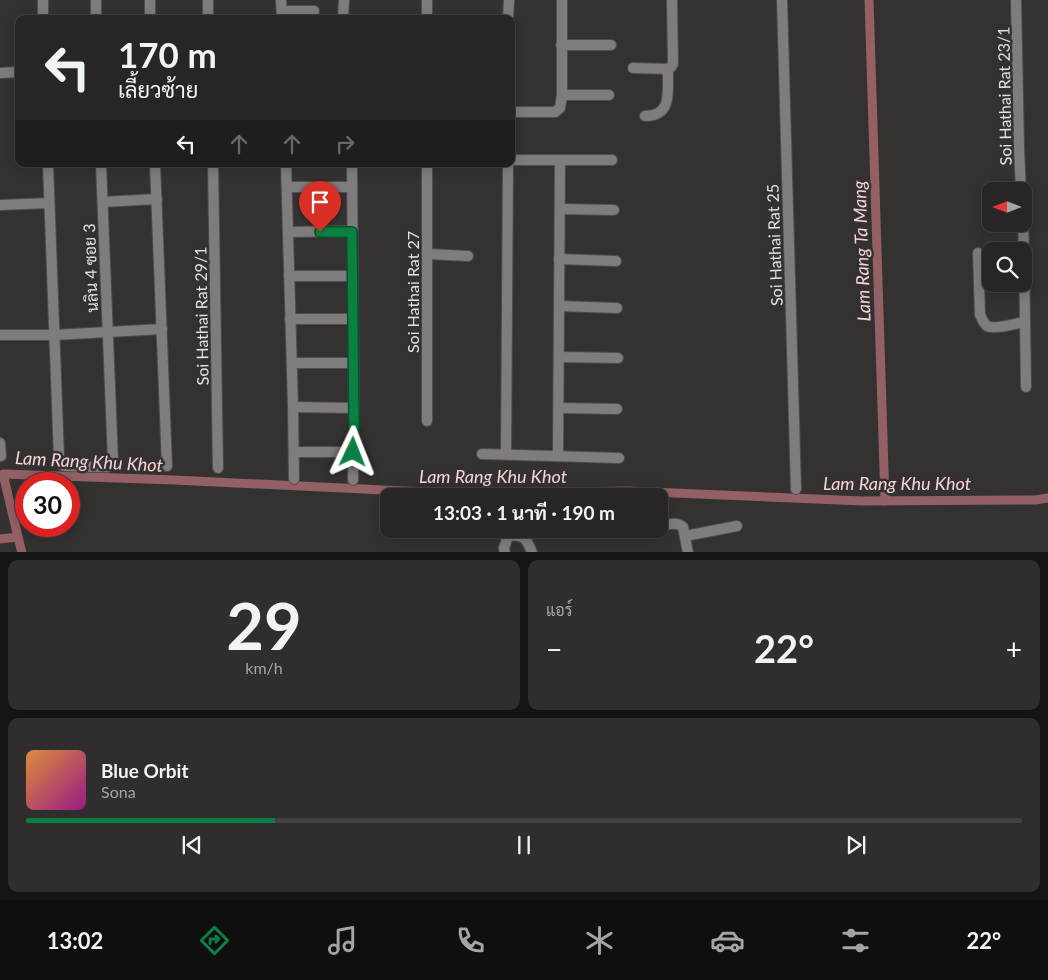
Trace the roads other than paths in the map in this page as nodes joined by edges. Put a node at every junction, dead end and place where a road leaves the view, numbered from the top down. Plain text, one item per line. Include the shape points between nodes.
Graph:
1 (43, 0) edge
2 (96, 0) edge
3 (150, 0) edge
4 (208, 0) edge
5 (281, 0) edge
6 (344, 0) edge
7 (427, 0) edge
8 (508, 0) edge
9 (562, 0) edge
10 (672, 0) edge
11 (782, 0) edge
12 (1016, 0) edge
13 (314, 11) dead end
14 (43, 15) edge
15 (96, 15) edge
16 (150, 15) edge
17 (208, 15) edge
18 (282, 15) edge
19 (343, 15) edge
20 (427, 15) edge
21 (508, 15) edge
22 (561, 45) junction
23 (611, 45) dead end
24 (633, 68) dead end
25 (668, 69) junction
26 (15, 72) edge
27 (0, 73) edge
28 (562, 95) junction
29 (609, 96) dead end
30 (515, 112) edge
31 (645, 116) dead end
32 (515, 160) edge
33 (560, 160) junction
34 (612, 160) dead end
35 (48, 167) edge
36 (101, 167) edge
37 (155, 167) edge
38 (213, 167) edge
39 (286, 167) edge
40 (352, 167) edge
41 (427, 167) edge
42 (508, 167) edge
43 (1021, 182) edge
44 (352, 187) junction
45 (287, 188) junction
46 (157, 199) junction
47 (102, 202) junction
48 (49, 203) junction
49 (0, 205) edge
50 (560, 209) junction
51 (614, 210) dead end
52 (288, 232) junction
53 (352, 232) junction
54 (978, 253) dead end
55 (428, 254) junction
56 (468, 256) dead end
57 (560, 259) junction
58 (616, 261) dead end
59 (289, 276) junction
60 (352, 276) junction
61 (1025, 292) edge
62 (559, 306) junction
63 (617, 308) dead end
64 (290, 318) junction
65 (353, 319) junction
66 (1025, 322) junction
67 (162, 329) junction
68 (108, 332) junction
69 (0, 335) edge
70 (54, 335) junction
71 (559, 357) junction
72 (618, 358) dead end
73 (292, 363) junction
74 (353, 363) junction
75 (1026, 387) dead end
76 (294, 408) junction
77 (354, 408) junction
78 (559, 408) junction
79 (617, 409) dead end
80 (427, 421) dead end
81 (0, 443) edge
82 (294, 452) junction
83 (353, 452) junction
84 (482, 454) dead end
85 (506, 454) junction
86 (1, 456) edge
87 (558, 456) junction
88 (619, 458) dead end
89 (167, 466) dead end
90 (218, 468) dead end
91 (294, 478) dead end
92 (353, 480) dead end
93 (796, 489) dead end
94 (668, 524) edge
95 (737, 526) dead end
96 (685, 536) junction
97 (505, 552) edge
98 (532, 552) edge
99 (688, 552) edge

1 - 14 street
2 - 15 street
3 - 16 street
4 - 17 street
5 - 18 street
6 - 19 street
7 - 20 street
8 - 21 street
9 - 22 street
10 - 25 street via 673,64
11 - 93 street, Soi Hathai Rat 25
12 - 43 street, Soi Hathai Rat 23/1
13 - 18 street
22 - 23 street
22 - 28 street
24 - 25 street
25 - 31 street via 667,103 663,111
26 - 27 street
28 - 29 street
28 - 30 street via 560,108 555,112
32 - 33 street
33 - 34 street
33 - 50 street
35 - 48 street
36 - 47 street, นลิน 4 ซอย 3
37 - 46 street
38 - 90 street, Soi Hathai Rat 29/1
39 - 45 street
40 - 44 street
41 - 55 street, Soi Hathai Rat 27
42 - 85 street
44 - 45 street
44 - 53 street
45 - 52 street
46 - 47 street
46 - 67 street
47 - 68 street, นลิน 4 ซอย 3
48 - 49 street
48 - 70 street
50 - 51 street
50 - 57 street
52 - 53 street
52 - 59 street
53 - 60 street
54 - 66 street via 983,322 993,327
55 - 56 street
55 - 80 street, Soi Hathai Rat 27
57 - 58 street
57 - 62 street
59 - 60 street
59 - 64 street
60 - 65 street
61 - 66 street
62 - 63 street
62 - 71 street
64 - 65 street
64 - 73 street
65 - 74 street
66 - 75 street
67 - 68 street
67 - 89 street
68 - 70 street
68 - 70 street, นลิน 4 ซอย 3 via 113,461 108,467 60,464
69 - 70 street
71 - 72 street
71 - 78 street
73 - 74 street
73 - 76 street
74 - 77 street
76 - 77 street
76 - 82 street
77 - 83 street
78 - 79 street
78 - 87 street
81 - 86 street
82 - 83 street
82 - 91 street
83 - 92 street
84 - 85 street
85 - 87 street
87 - 88 street
94 - 96 street via 680,524
95 - 96 street
96 - 99 street
97 - 98 street via 508,536 518,535 526,540

